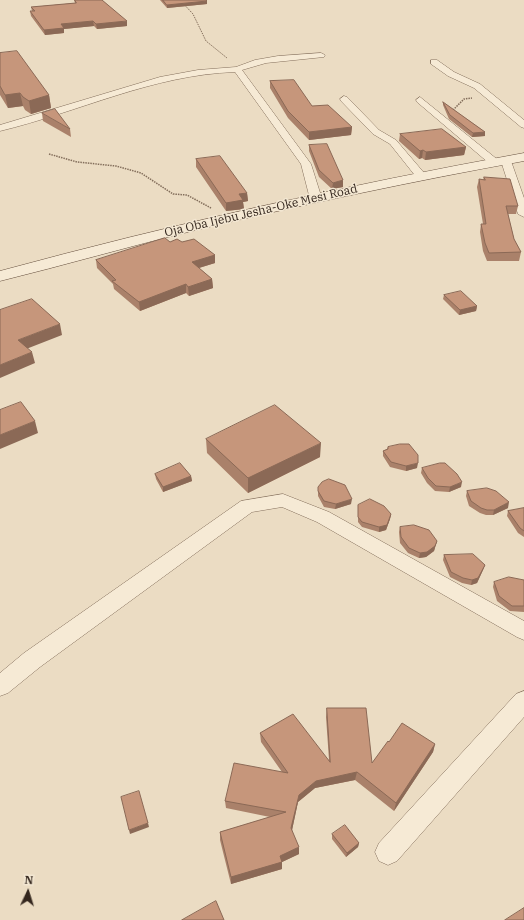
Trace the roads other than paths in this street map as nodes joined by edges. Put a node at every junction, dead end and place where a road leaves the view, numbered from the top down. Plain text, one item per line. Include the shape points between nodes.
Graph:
1 (321, 55) dead end
2 (434, 62) dead end
3 (237, 68) junction
4 (344, 98) dead end
5 (420, 100) dead end
6 (524, 125) edge
7 (0, 128) edge
8 (524, 157) edge
9 (500, 161) junction
10 (421, 176) junction
11 (316, 199) junction
12 (524, 214) edge
13 (0, 276) edge
14 (524, 631) edge
15 (0, 686) edge
16 (524, 701) edge
17 (388, 852) dead end

1 - 3 street via 278,59
2 - 6 street via 451,74 477,86
3 - 7 street via 197,72 144,83 79,106
3 - 11 street via 306,164
4 - 10 street via 376,132 392,142
5 - 9 street
8 - 9 main road, Oja Oba Ijebu Jesha-Oke Mesi Road
9 - 10 main road, Oja Oba Ijebu Jesha-Oke Mesi Road
9 - 12 street
10 - 11 main road, Oja Oba Ijebu Jesha-Oke Mesi Road
11 - 13 main road, Oja Oba Ijebu Jesha-Oke Mesi Road via 222,218
14 - 15 street via 322,517 284,500 247,506
16 - 17 street

